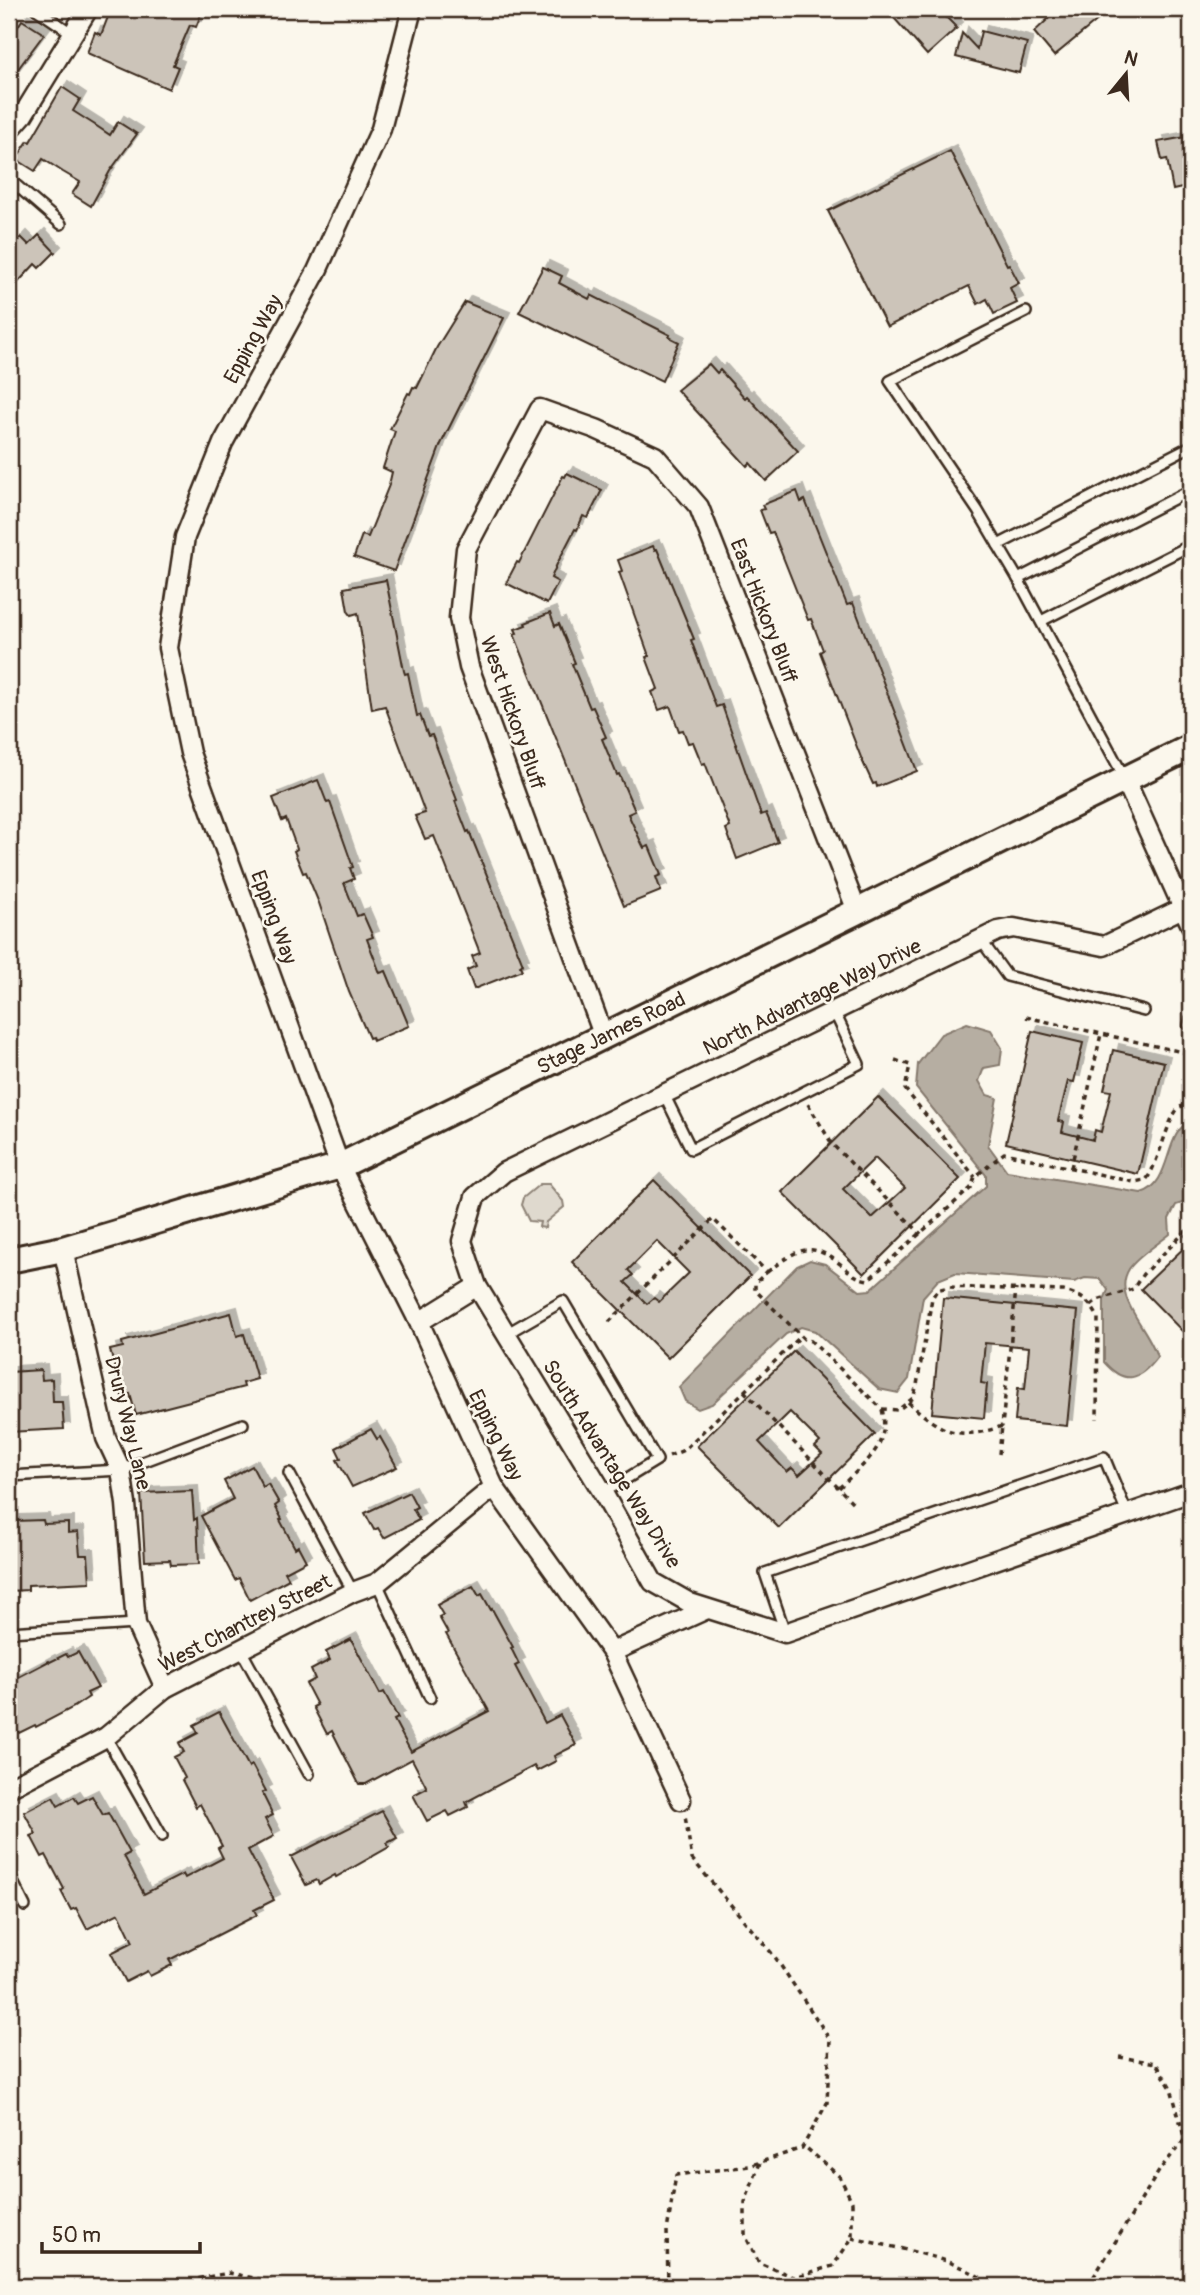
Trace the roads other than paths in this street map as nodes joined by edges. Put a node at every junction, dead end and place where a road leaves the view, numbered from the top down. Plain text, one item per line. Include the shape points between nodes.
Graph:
1 (36, 9) edge
2 (88, 9) edge
3 (412, 9) edge
4 (73, 34) junction
5 (9, 131) edge
6 (9, 179) edge
7 (61, 224) dead end
8 (1026, 312) dead end
9 (540, 408) joint
10 (1191, 446) edge
11 (1191, 490) edge
12 (998, 545) junction
13 (1191, 545) edge
14 (1018, 579) junction
15 (1041, 621) junction
16 (1191, 747) edge
17 (1125, 779) junction
18 (1183, 908) junction
19 (857, 911) junction
20 (1191, 925) edge
21 (981, 940) junction
22 (834, 1011) junction
23 (1144, 1011) dead end
24 (604, 1037) junction
25 (664, 1094) junction
26 (340, 1166) junction
27 (475, 1197) joint
28 (63, 1249) junction
29 (9, 1260) edge
30 (477, 1286) junction
31 (419, 1322) junction
32 (506, 1334) junction
33 (243, 1424) dead end
34 (121, 1470) junction
35 (289, 1473) dead end
36 (9, 1476) edge
37 (494, 1487) junction
38 (1191, 1492) edge
39 (603, 1493) junction
40 (1127, 1513) junction
41 (377, 1583) junction
42 (352, 1592) junction
43 (707, 1609) junction
44 (136, 1624) junction
45 (9, 1632) edge
46 (785, 1633) junction
47 (241, 1650) junction
48 (612, 1652) junction
49 (165, 1688) junction
50 (430, 1698) dead end
51 (106, 1737) junction
52 (309, 1774) dead end
53 (9, 1788) edge
54 (681, 1800) road end
55 (162, 1836) dead end
56 (9, 1874) edge
57 (25, 1906) dead end

1 - 4 lane
2 - 4 street
3 - 26 street, Epping Way via 381,129 317,271 223,443 185,537 167,648 190,753
4 - 5 street
6 - 7 lane
8 - 12 lane via 890,381
9 - 19 street, East Hickory Bluff via 656,456 699,507
9 - 24 street, West Hickory Bluff via 466,549 459,618 470,667
10 - 12 lane
11 - 14 lane
12 - 14 lane
13 - 15 lane
14 - 15 lane
15 - 17 lane
16 - 17 main road, Stage James Road
17 - 18 street
17 - 19 main road, Stage James Road
18 - 20 street
18 - 21 street, North Advantage Way Drive via 1104,946 1014,928
19 - 24 main road, Stage James Road
21 - 22 street, North Advantage Way Drive
21 - 23 lane via 1007,976
22 - 25 street, North Advantage Way Drive
22 - 25 lane via 859,1063 691,1149
24 - 26 main road, Stage James Road
25 - 27 street, North Advantage Way Drive via 504,1172
26 - 28 main road, Stage James Road
26 - 31 street, Epping Way
27 - 30 street, South Advantage Way Drive via 463,1241
28 - 29 main road, Stage James Road
28 - 34 street, Drury Way Lane via 106,1438
30 - 31 street
30 - 32 street, South Advantage Way Drive
31 - 37 street, Epping Way
32 - 39 street, South Advantage Way Drive
32 - 39 lane via 563,1301 657,1460
33 - 34 lane
34 - 36 lane
34 - 44 street, Drury Way Lane
35 - 42 lane
37 - 41 street, West Chantrey Street
37 - 48 street, Epping Way
38 - 40 street
39 - 43 street, South Advantage Way Drive via 653,1582
40 - 46 street
40 - 46 lane via 1104,1457 765,1573
41 - 42 street, West Chantrey Street
41 - 50 lane
42 - 47 street, West Chantrey Street
43 - 46 street, South Advantage Way Drive
43 - 48 street
44 - 45 lane
44 - 49 street, Drury Way Lane
47 - 49 street, West Chantrey Street
47 - 52 lane
48 - 54 street, Epping Way
49 - 51 street, West Chantrey Street
51 - 53 street, West Chantrey Street
51 - 55 lane
56 - 57 lane

